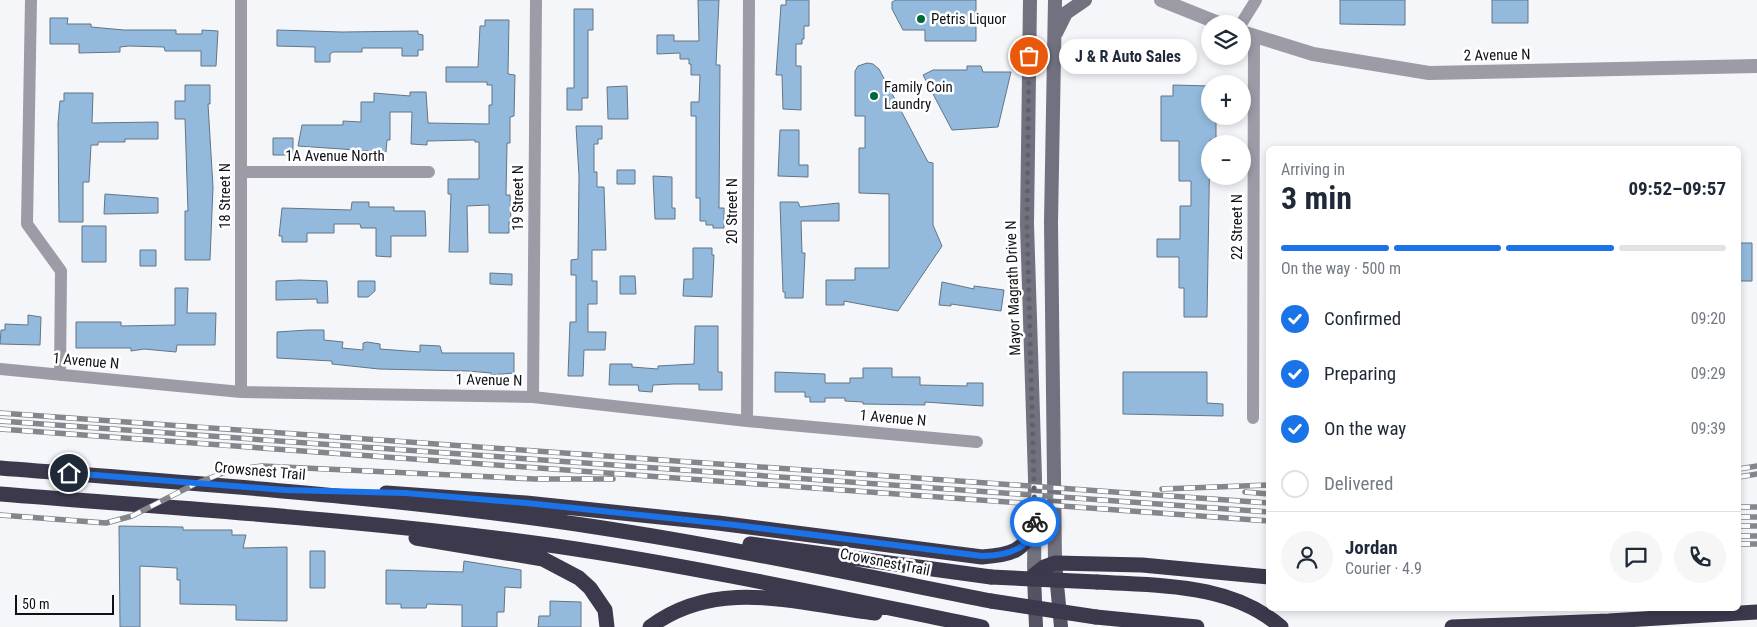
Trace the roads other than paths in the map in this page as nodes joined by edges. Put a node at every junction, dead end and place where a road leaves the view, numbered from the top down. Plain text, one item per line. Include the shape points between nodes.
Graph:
1 (31, 0) edge
2 (241, 0) edge
3 (536, 0) edge
4 (749, 0) edge
5 (1030, 0) edge
6 (1055, 0) edge
7 (1085, 0) edge
8 (1161, 0) edge
9 (1256, 0) edge
10 (1247, 15) edge
11 (1201, 16) edge
12 (1251, 36) edge
13 (1053, 44) junction
14 (1248, 65) edge
15 (1757, 66) edge
16 (241, 172) junction
17 (429, 172) dead end
18 (0, 369) edge
19 (60, 375) junction
20 (241, 392) junction
21 (533, 397) junction
22 (1253, 418) dead end
23 (747, 421) junction
24 (976, 442) dead end
25 (0, 468) edge
26 (285, 490) junction
27 (0, 494) edge
28 (279, 514) junction
29 (1035, 524) junction
30 (597, 527) junction
31 (1055, 563) junction
32 (1034, 575) junction
33 (1266, 577) edge
34 (1741, 603) edge
35 (1757, 603) edge
36 (1757, 612) edge
37 (977, 626) edge
38 (607, 627) edge
39 (650, 627) edge
40 (1036, 627) edge
41 (1061, 627) edge
42 (1197, 627) edge
43 (1281, 627) edge
44 (1452, 627) edge

1 - 19 street via 27,224 61,271
2 - 16 street, 18 Street N
3 - 21 street, 19 Street N
4 - 23 street, 20 Street N
5 - 29 main road, Mayor Magrath Drive N via 1027,224
6 - 13 main road
7 - 13 main road via 1066,13
8 - 11 street
9 - 10 street
12 - 15 street, 2 Avenue N via 1313,54 1429,72
13 - 31 main road
14 - 22 street, 22 Street N
16 - 17 street, 1A Avenue North
16 - 20 street, 18 Street N
18 - 19 street, 1 Avenue N
19 - 20 street, 1 Avenue N
20 - 21 street, 1 Avenue N
21 - 23 street, 1 Avenue N
23 - 24 street, 1 Avenue N
25 - 26 highway, Crowsnest Trail
26 - 29 highway via 405,493 526,503 982,556 1004,555 1019,548 1027,541
26 - 30 highway, Crowsnest Trail
27 - 28 highway
28 - 37 highway via 555,546 646,560
28 - 38 highway via 543,559 579,578 590,588 605,610
29 - 32 main road, Mayor Magrath Drive N
30 - 42 highway, Crowsnest Trail, bridge via 991,601 1096,617
30 - 43 highway, bridge via 740,542 991,577 1169,586 1224,595 1250,605
31 - 32 highway
31 - 33 highway via 1159,566
31 - 41 main road
32 - 40 main road
34 - 35 highway
36 - 44 highway
37 - 39 highway via 761,597 737,597 687,605

